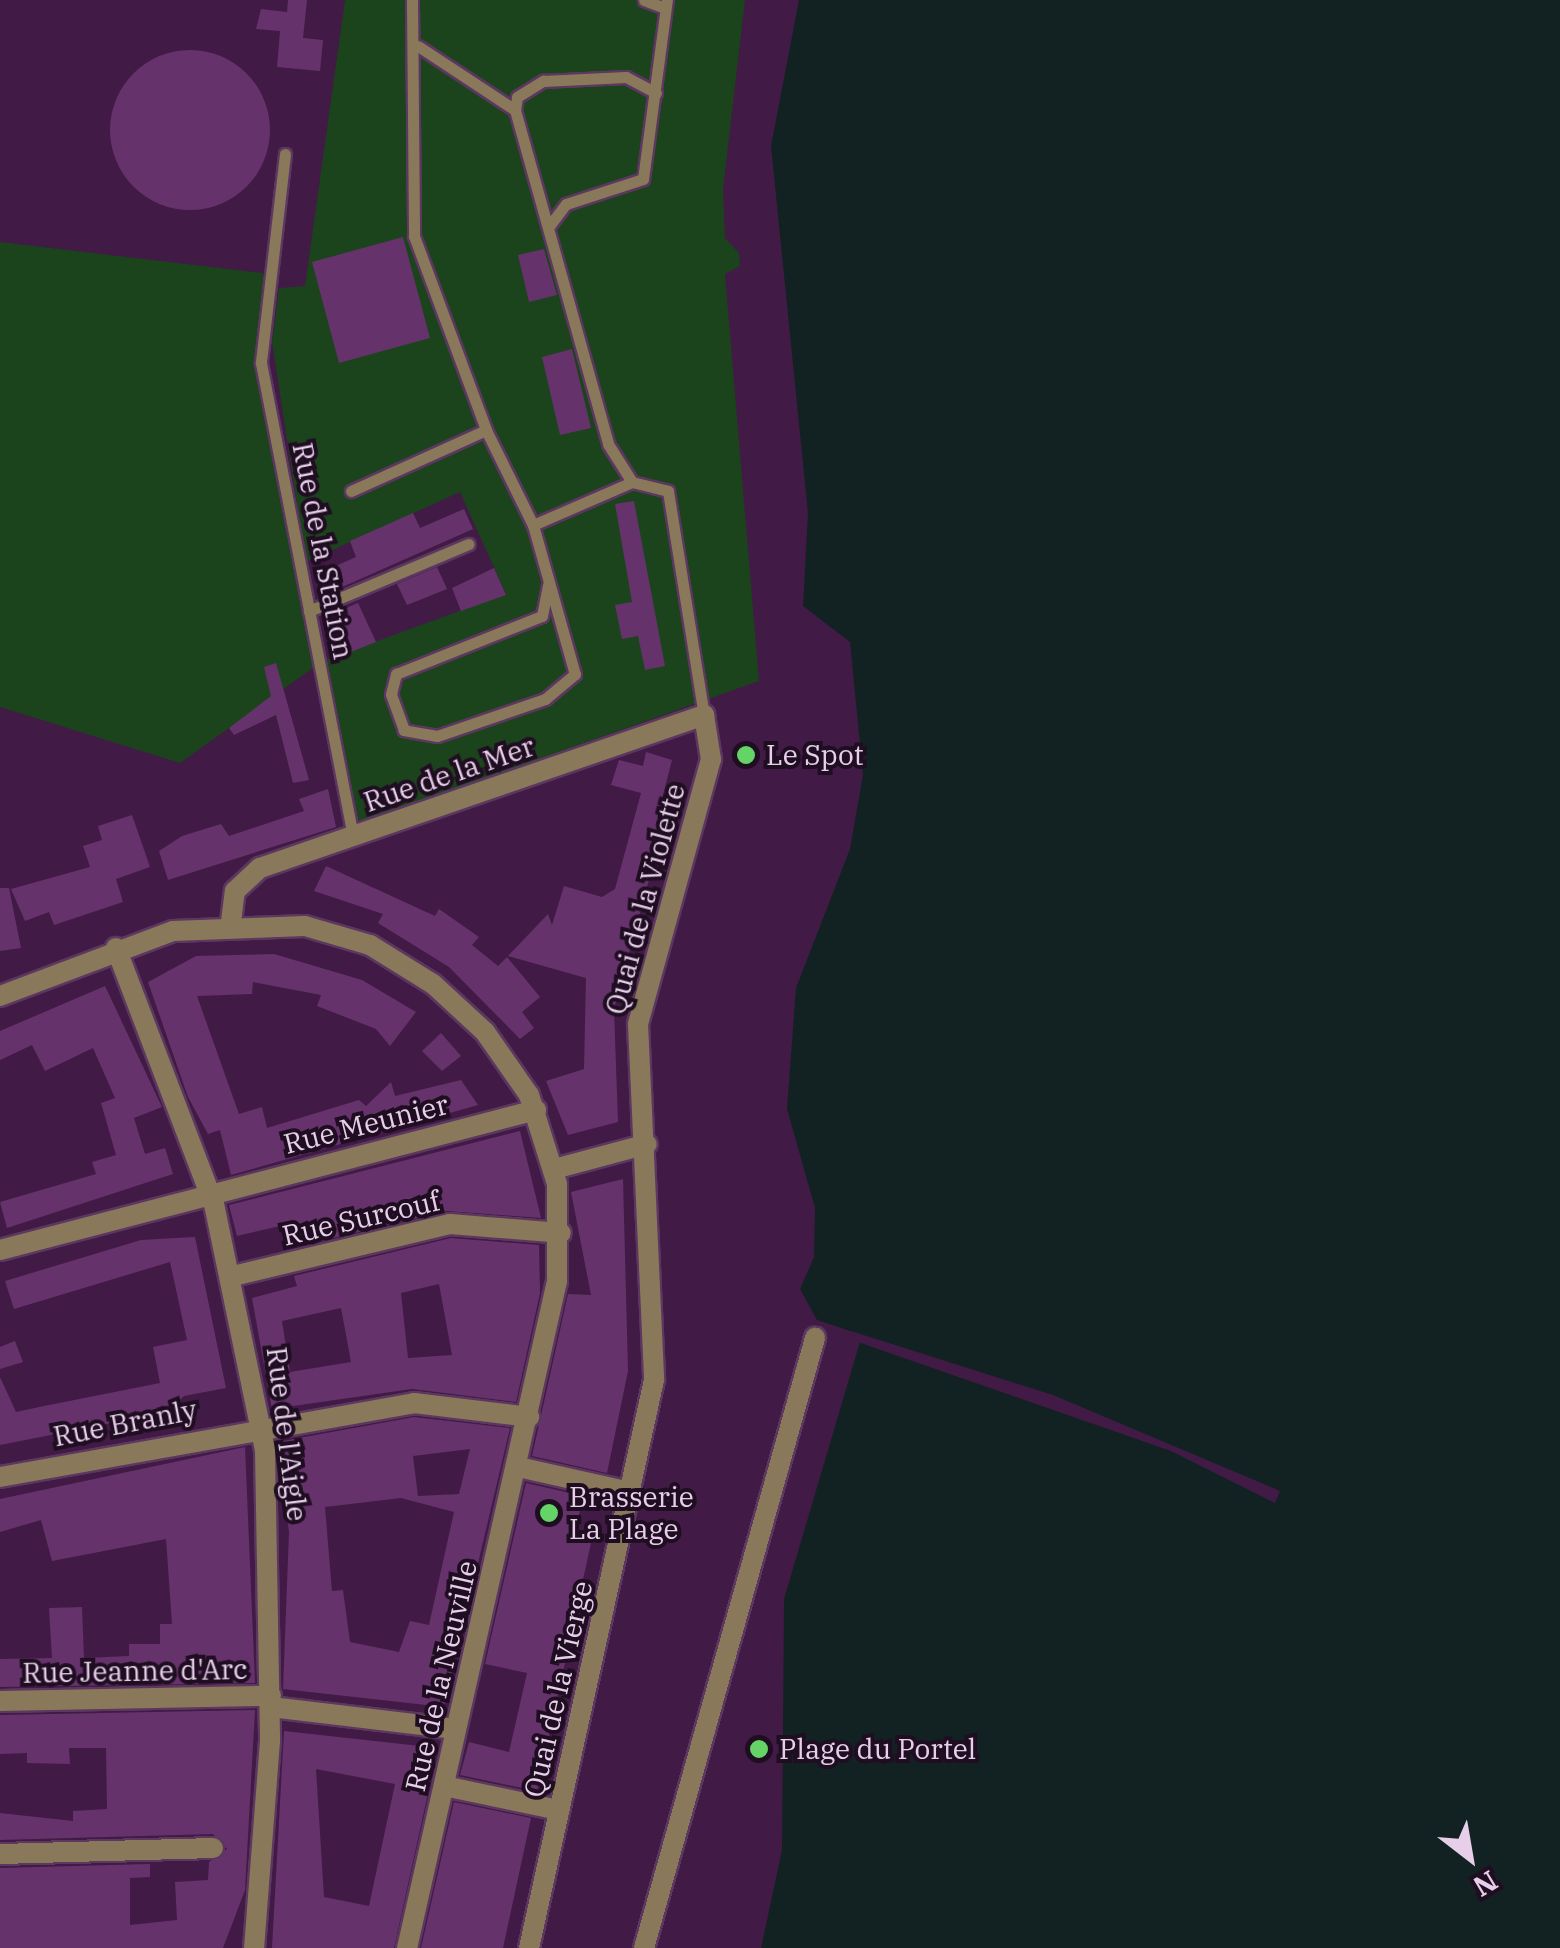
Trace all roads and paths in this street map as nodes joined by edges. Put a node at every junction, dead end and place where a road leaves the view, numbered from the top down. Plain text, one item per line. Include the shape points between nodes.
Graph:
1 (412, 0) edge
2 (428, 0) edge
3 (644, 0) edge
4 (666, 4) edge
5 (412, 16) junction
6 (418, 46) junction
7 (656, 93) junction
8 (515, 110) junction
9 (286, 154) dead end
10 (540, 190) junction
11 (566, 204) junction
12 (550, 225) junction
13 (486, 430) junction
14 (632, 482) junction
15 (351, 492) dead end
16 (532, 524) junction
17 (468, 544) dead end
18 (548, 585) junction
19 (309, 611) junction
20 (707, 723) junction
21 (353, 836) junction
22 (232, 922) junction
23 (116, 948) junction
24 (0, 996) edge
25 (536, 1110) junction
26 (647, 1144) junction
27 (554, 1170) junction
28 (210, 1191) junction
29 (561, 1233) junction
30 (0, 1250) edge
31 (233, 1276) junction
32 (815, 1338) dead end
33 (529, 1417) junction
34 (261, 1427) junction
35 (518, 1466) junction
36 (0, 1477) edge
37 (630, 1492) junction
38 (0, 1702) edge
39 (271, 1702) junction
40 (456, 1728) junction
41 (444, 1786) junction
42 (559, 1810) junction
43 (213, 1848) dead end
44 (0, 1854) edge
45 (254, 1948) edge
46 (407, 1948) edge
47 (529, 1948) edge
48 (644, 1948) edge

1 - 5 lane
2 - 5 lane
3 - 4 lane
4 - 7 lane
5 - 6 lane
6 - 8 lane
6 - 13 lane via 414,236
7 - 8 lane via 626,77 543,81 516,96
7 - 11 lane via 640,184
8 - 10 lane
9 - 19 lane, Rue de la Station via 262,363
10 - 11 lane
10 - 12 lane
11 - 12 lane
12 - 14 lane via 608,444
13 - 15 lane
13 - 16 lane
14 - 16 lane
14 - 20 lane via 668,491
16 - 18 lane
17 - 19 lane
18 - 18 lane via 574,663 569,686 437,736 404,730 391,694 396,674 542,616
19 - 21 lane, Rue de la Station
20 - 21 street, Rue de la Mer
20 - 26 street, Quai de la Violette via 710,760 640,1010
21 - 22 street, Rue de la Mer via 251,873 235,890
22 - 23 street, Rue de la Neuville
22 - 25 street, Rue de la Neuville via 321,929 400,961 485,1032
23 - 24 street, Rue de la Neuville
23 - 28 street, Rue de l'Aigle
25 - 27 street, Rue de la Neuville
25 - 28 street, Rue Meunier
26 - 27 street
26 - 37 street, Quai de la Vierge via 658,1333
27 - 29 street, Rue de la Neuville
28 - 30 street, Rue Meunier
28 - 31 street, Rue de l'Aigle
29 - 31 street, Rue Surcouf via 483,1234 455,1224
29 - 33 street, Rue de la Neuville
31 - 34 street, Rue de l'Aigle
32 - 48 street
33 - 34 street, Rue Branly via 431,1402
33 - 35 street, Rue de la Neuville
34 - 36 street, Rue Branly
34 - 39 street, Rue de l'Aigle via 272,1520
35 - 37 street
35 - 40 street, Rue de la Neuville
37 - 42 street, Quai de la Vierge
38 - 39 street, Rue Jeanne d'Arc
39 - 40 street, Rue Jeanne d'Arc
39 - 45 street, Rue de l'Aigle
40 - 41 street, Rue de la Neuville
41 - 42 street
41 - 46 street, Rue de la Neuville
42 - 47 street, Quai de la Vierge
43 - 44 street

